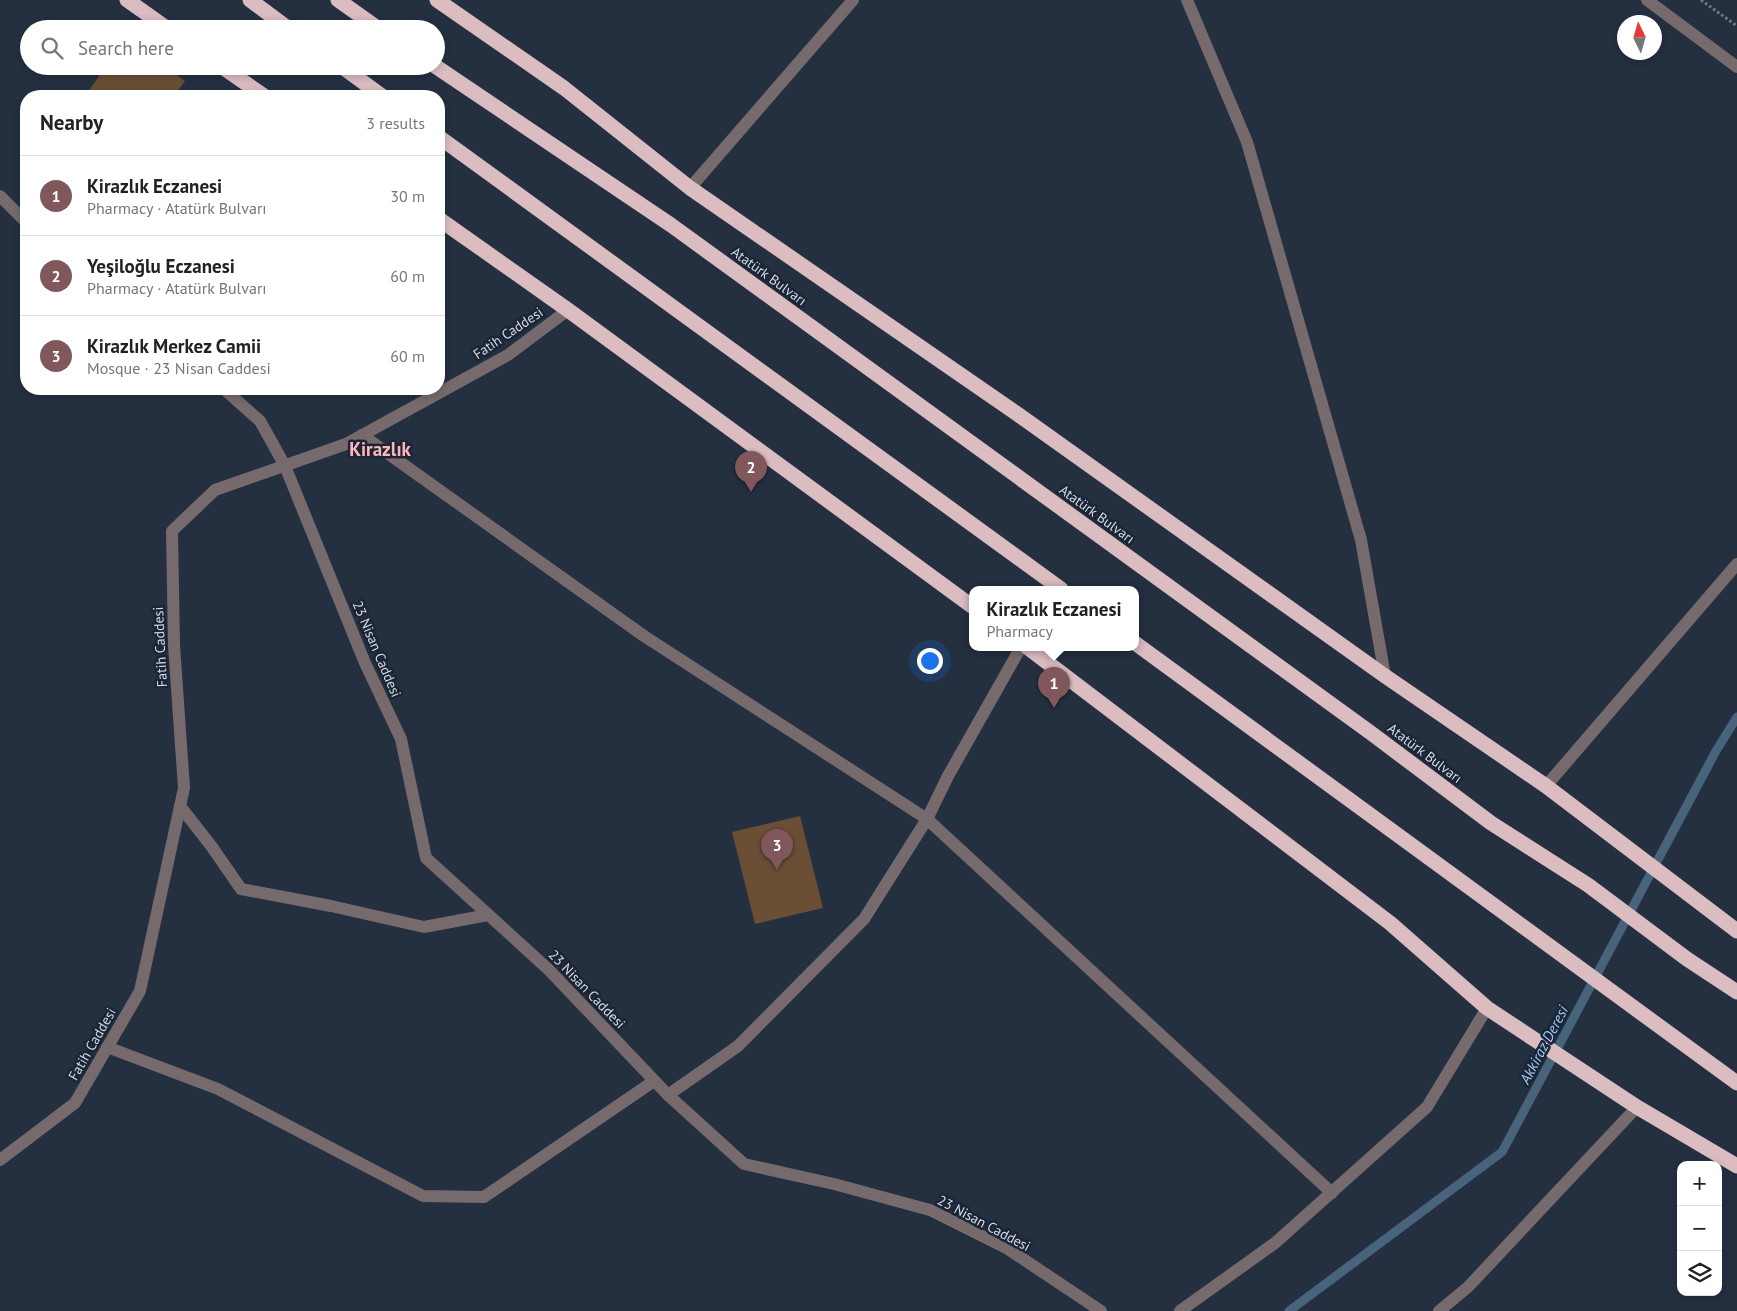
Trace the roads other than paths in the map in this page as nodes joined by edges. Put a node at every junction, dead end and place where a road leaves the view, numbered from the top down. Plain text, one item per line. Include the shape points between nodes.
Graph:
1 (128, 0) edge
2 (250, 0) edge
3 (338, 0) edge
4 (437, 0) edge
5 (853, 0) edge
6 (1187, 0) edge
7 (1647, 0) edge
8 (156, 20) edge
9 (277, 20) edge
10 (366, 20) edge
11 (1737, 67) edge
12 (445, 73) edge
13 (235, 75) edge
14 (353, 75) edge
15 (256, 90) edge
16 (374, 90) edge
17 (445, 141) edge
18 (690, 188) junction
19 (0, 196) edge
20 (20, 216) edge
21 (445, 223) edge
22 (568, 310) junction
23 (445, 390) edge
24 (231, 395) edge
25 (435, 395) edge
26 (362, 435) junction
27 (285, 466) junction
28 (1737, 564) edge
29 (1057, 586) edge
30 (969, 604) edge
31 (1139, 646) edge
32 (1018, 651) edge
33 (1032, 651) edge
34 (1385, 676) junction
35 (1546, 786) junction
36 (180, 806) junction
37 (927, 819) junction
38 (488, 915) junction
39 (1737, 931) edge
40 (1737, 992) edge
41 (1486, 1008) junction
42 (108, 1046) junction
43 (654, 1081) junction
44 (1737, 1083) edge
45 (668, 1096) junction
46 (1637, 1107) junction
47 (0, 1160) edge
48 (1737, 1166) edge
49 (1332, 1193) junction
50 (1101, 1311) edge
51 (1180, 1311) edge
52 (1439, 1311) edge

1 - 8 highway
2 - 9 highway
3 - 10 highway
4 - 18 highway via 564,88
5 - 18 street
6 - 34 street via 1248,142 1362,540
7 - 11 street
12 - 40 highway, Atatürk Bulvarı via 679,231 1491,823 1588,885
13 - 15 highway
14 - 16 highway
17 - 29 highway
18 - 34 highway via 1016,413
19 - 20 street
21 - 22 highway
22 - 23 street, Fatih Caddesi via 508,355
22 - 30 highway
24 - 27 street, 23 Nisan Caddesi via 260,421
25 - 26 street, Fatih Caddesi
26 - 27 street, Fatih Caddesi
26 - 37 street via 644,636
27 - 36 street, Fatih Caddesi via 215,490 172,531 174,645 184,788
27 - 38 street, 23 Nisan Caddesi via 365,662 401,739 426,858
28 - 35 street
31 - 44 highway
32 - 37 street
33 - 41 highway via 1390,923
34 - 35 highway
35 - 39 highway
36 - 38 street via 241,889 424,927
36 - 42 street, Fatih Caddesi via 140,991
37 - 45 street via 864,919 738,1046
37 - 49 street
38 - 43 street, 23 Nisan Caddesi via 549,970
41 - 46 highway
41 - 49 street via 1427,1107
42 - 43 street via 218,1089 423,1196 484,1197
42 - 47 street, Fatih Caddesi via 75,1103
43 - 45 street, 23 Nisan Caddesi
45 - 50 street, 23 Nisan Caddesi via 744,1164 930,1210 1008,1250
46 - 48 highway
46 - 52 street via 1468,1288
49 - 51 street via 1275,1243

